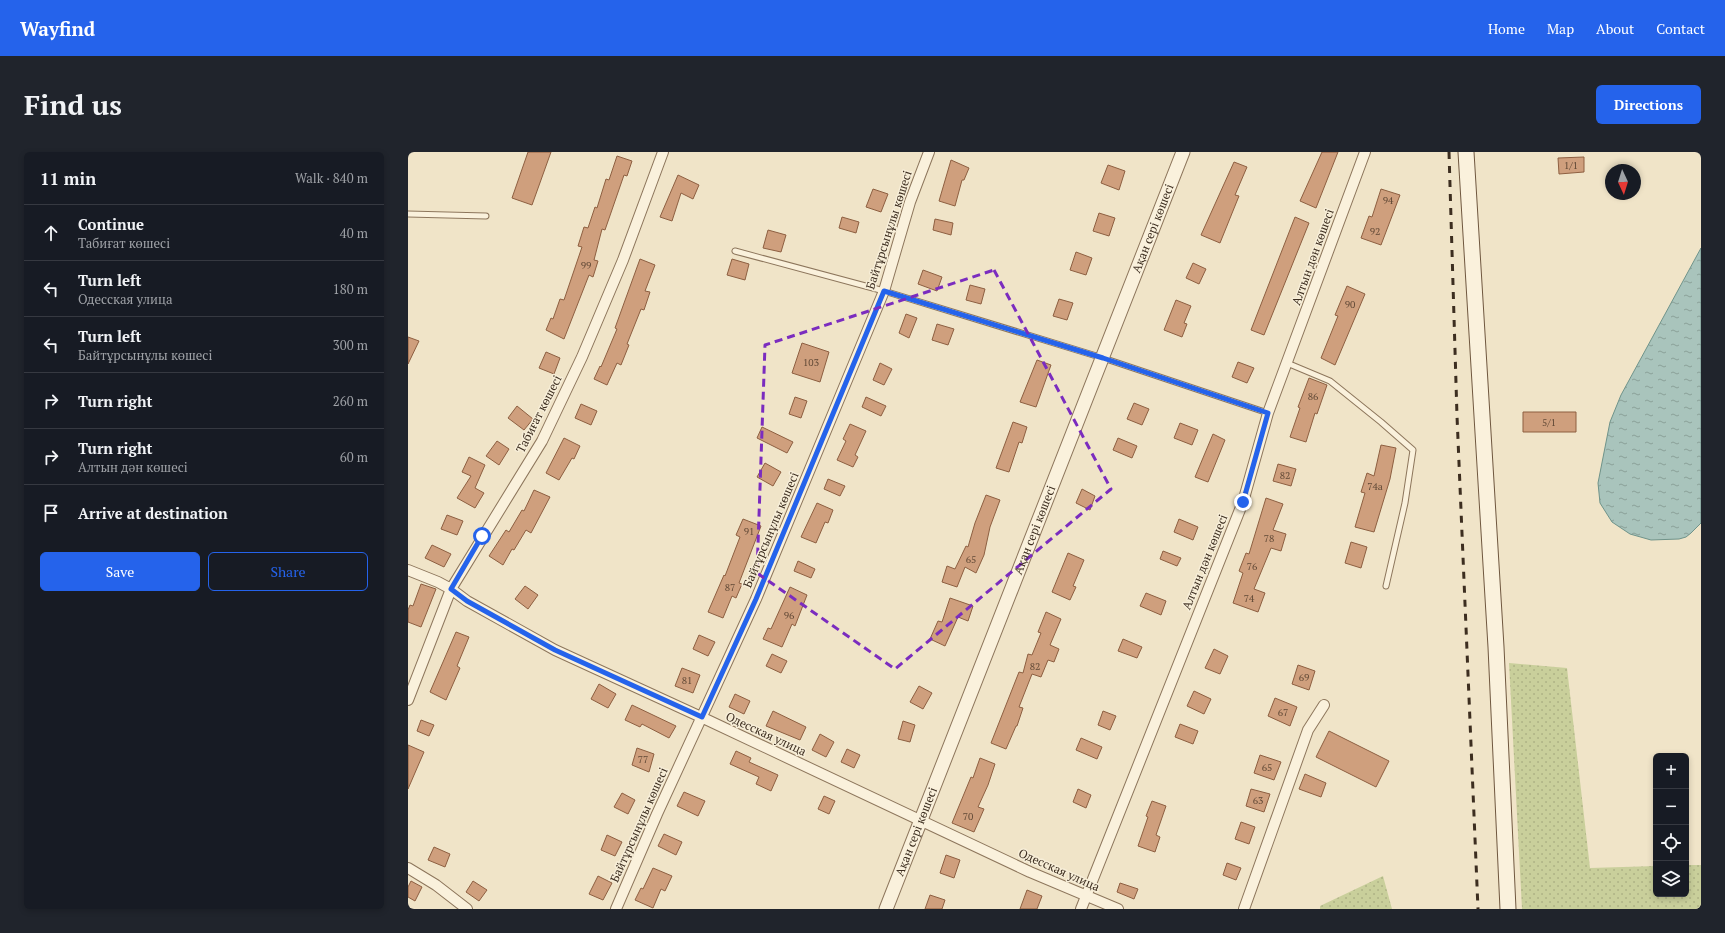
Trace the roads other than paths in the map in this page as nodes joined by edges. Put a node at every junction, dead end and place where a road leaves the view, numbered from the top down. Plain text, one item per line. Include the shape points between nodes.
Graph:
1 (663, 152) edge
2 (929, 152) edge
3 (1183, 152) edge
4 (1365, 152) edge
5 (1466, 152) edge
6 (408, 214) edge
7 (486, 216) dead end
8 (735, 251) dead end
9 (884, 291) junction
10 (1103, 358) junction
11 (1287, 363) junction
12 (1268, 413) junction
13 (408, 570) edge
14 (1386, 586) dead end
15 (451, 589) junction
16 (408, 700) edge
17 (1324, 705) dead end
18 (702, 717) junction
19 (921, 822) junction
20 (408, 868) edge
21 (1086, 896) junction
22 (467, 909) edge
23 (616, 909) edge
24 (886, 909) edge
25 (1081, 909) edge
26 (1118, 909) edge
27 (1244, 909) edge
28 (1508, 909) edge

1 - 15 street, Табиғат көшесі via 582,357 542,441
2 - 9 street, Байтұрсынұлы көшесі via 910,202
3 - 10 street, Ақан сері көшесі
4 - 11 street, Алтын дән көшесі
5 - 28 main road via 1496,647
6 - 7 lane
8 - 9 lane
9 - 10 lane
9 - 18 street, Байтұрсынұлы көшесі via 756,599
10 - 12 lane
10 - 19 street, Ақан сері көшесі
11 - 12 street, Алтын дән көшесі
11 - 14 lane via 1330,381 1413,450 1405,503
12 - 21 street, Алтын дән көшесі via 1243,502
13 - 15 street, Одесская улица
15 - 16 street, Табиғат көшесі
15 - 18 street, Одесская улица via 467,601 555,650
17 - 27 street via 1308,730
18 - 19 street, Одесская улица
18 - 23 street, Байтұрсынұлы көшесі
19 - 21 street, Одесская улица
19 - 24 street, Ақан сері көшесі
20 - 22 street via 436,885
21 - 25 street, Алтын дән көшесі
21 - 26 street, Одесская улица

